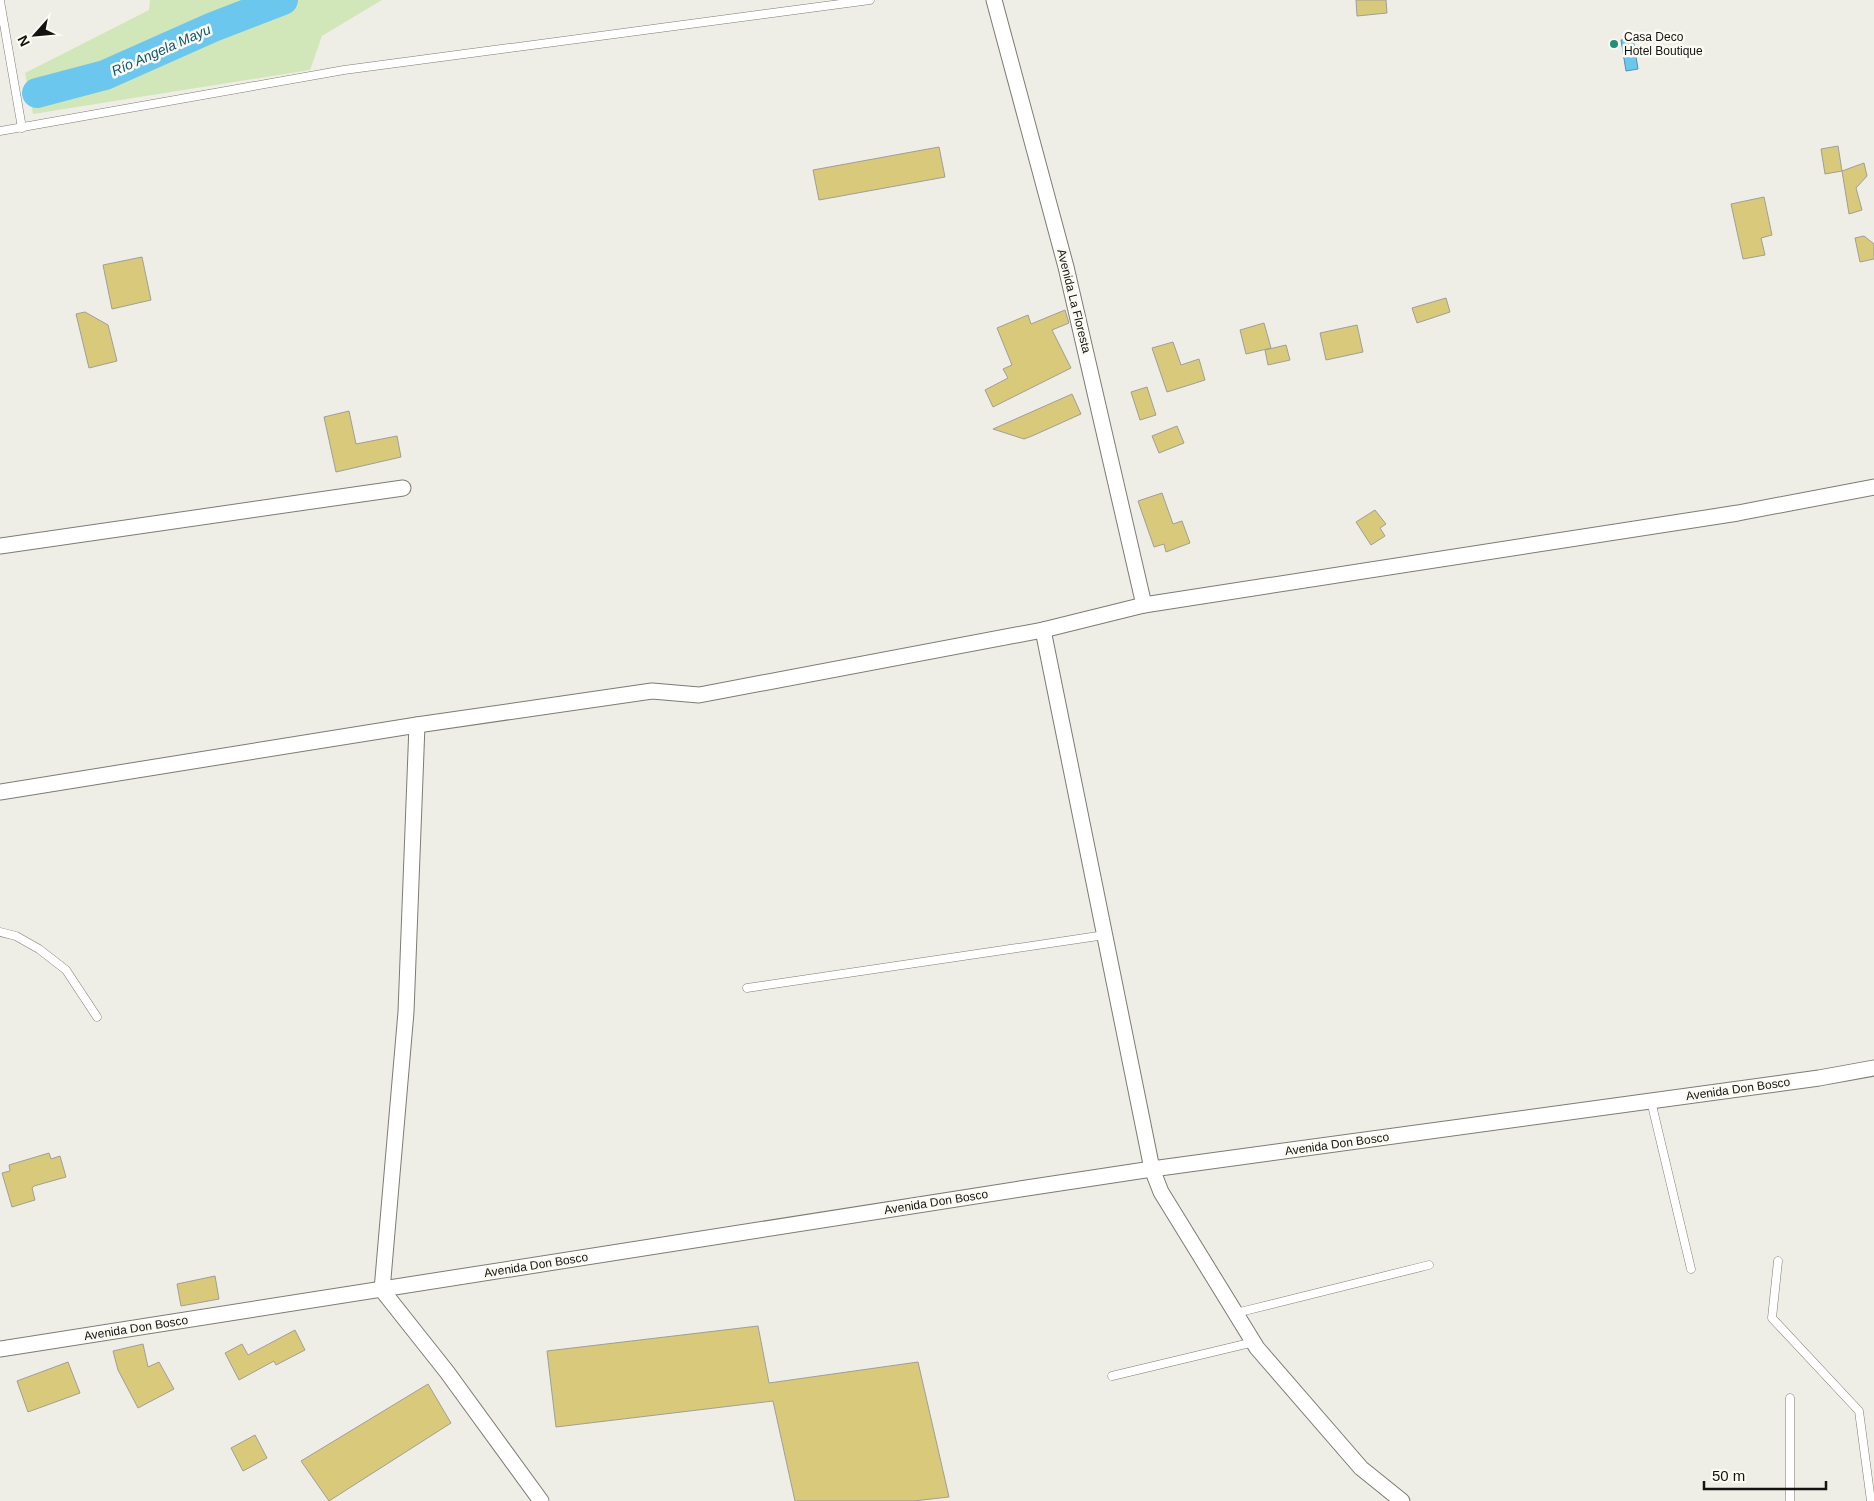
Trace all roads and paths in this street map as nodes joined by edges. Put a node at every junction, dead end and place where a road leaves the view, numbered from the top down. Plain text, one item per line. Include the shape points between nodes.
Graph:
1 (870, 0) edge
2 (994, 0) edge
3 (0, 1) edge
4 (22, 128) junction
5 (0, 131) edge
6 (403, 488) dead end
7 (1874, 488) edge
8 (0, 546) edge
9 (1144, 605) junction
10 (1043, 630) junction
11 (417, 725) junction
12 (0, 792) edge
13 (0, 932) edge
14 (1105, 935) junction
15 (747, 988) dead end
16 (97, 1017) dead end
17 (1874, 1068) edge
18 (1651, 1101) junction
19 (1152, 1169) junction
20 (1778, 1261) dead end
21 (1429, 1265) dead end
22 (1691, 1269) dead end
23 (382, 1290) junction
24 (1236, 1313) junction
25 (1254, 1342) junction
26 (0, 1349) edge
27 (1112, 1376) dead end
28 (1790, 1398) dead end
29 (541, 1501) edge
30 (1402, 1501) edge
31 (1790, 1501) edge
32 (1871, 1501) edge

1 - 4 lane via 344,70
2 - 9 street, Avenida La Floresta via 1066,266
3 - 4 lane
4 - 5 lane
6 - 8 street
7 - 9 street via 1738,513
9 - 10 street
10 - 11 street via 699,694 652,692
10 - 14 street
11 - 12 street
11 - 23 street via 406,1012
13 - 16 lane via 16,936 66,970
14 - 15 lane
14 - 19 street
17 - 18 street, Avenida Don Bosco
18 - 19 street, Avenida Don Bosco
18 - 22 lane
19 - 23 street, Avenida Don Bosco
19 - 24 street via 1161,1192
20 - 32 lane via 1772,1318 1859,1411
21 - 24 lane
23 - 26 street, Avenida Don Bosco
23 - 29 street via 447,1372
24 - 25 street
25 - 27 lane
25 - 30 street via 1361,1468
28 - 31 lane

